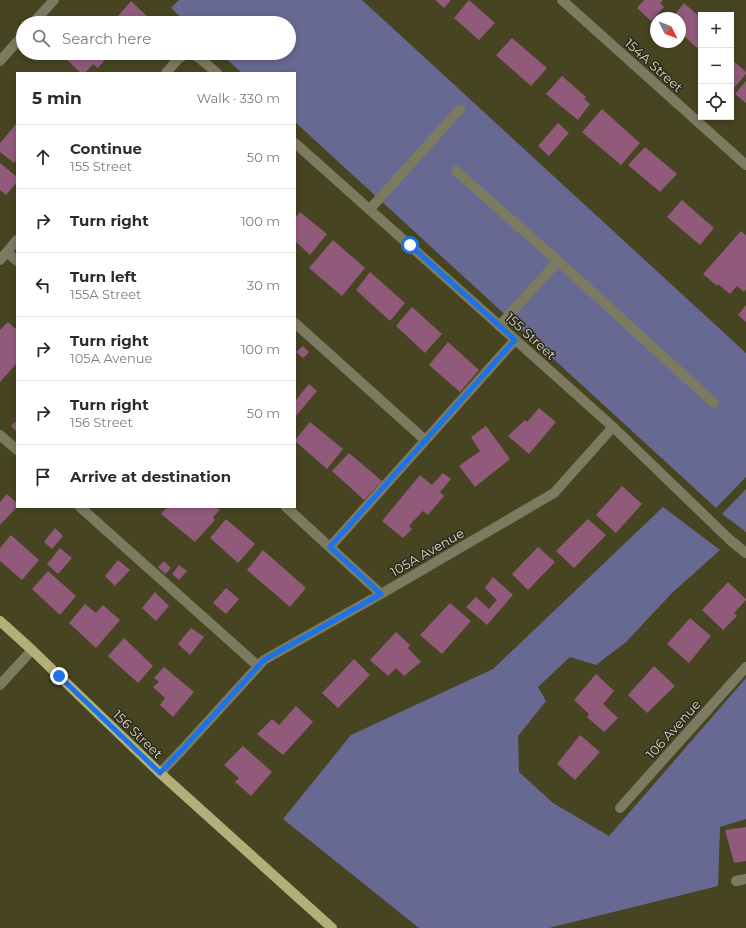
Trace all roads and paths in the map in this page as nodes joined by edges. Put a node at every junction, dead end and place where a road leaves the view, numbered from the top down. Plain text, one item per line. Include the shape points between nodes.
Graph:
1 (54, 0) edge
2 (562, 0) edge
3 (40, 16) edge
4 (16, 43) edge
5 (177, 60) edge
6 (202, 60) edge
7 (0, 61) edge
8 (167, 72) edge
9 (216, 72) edge
10 (460, 109) dead end
11 (296, 144) edge
12 (746, 165) edge
13 (456, 171) dead end
14 (370, 210) junction
15 (16, 241) edge
16 (3, 256) edge
17 (16, 261) edge
18 (558, 261) junction
19 (296, 324) edge
20 (499, 326) junction
21 (515, 340) junction
22 (714, 403) dead end
23 (613, 427) junction
24 (0, 435) edge
25 (425, 440) junction
26 (16, 449) edge
27 (81, 508) edge
28 (287, 508) edge
29 (330, 547) junction
30 (746, 553) edge
31 (381, 594) junction
32 (0, 621) edge
33 (32, 650) junction
34 (258, 666) junction
35 (746, 668) edge
36 (0, 685) edge
37 (160, 773) junction
38 (620, 808) dead end
39 (332, 928) edge

1 - 3 street
2 - 12 street, 154A Street
4 - 7 street
5 - 8 street
6 - 9 street
10 - 14 street
11 - 14 street, 155 Street
13 - 18 street
14 - 20 street, 155 Street
15 - 16 street
16 - 17 street
18 - 20 street
18 - 22 street
19 - 25 street
20 - 21 street, 155 Street
21 - 23 street, 155 Street
21 - 25 street
23 - 30 street, 155 Street
23 - 31 street, 105A Avenue via 554,493
24 - 26 street
25 - 29 street
27 - 34 street
28 - 29 street
29 - 31 street
31 - 34 street, 105A Avenue via 264,660
32 - 33 main road, 156 Street
33 - 36 street
33 - 37 main road, 156 Street
34 - 37 street, 105A Avenue
35 - 38 street, 106 Avenue
37 - 39 main road, 156 Street

